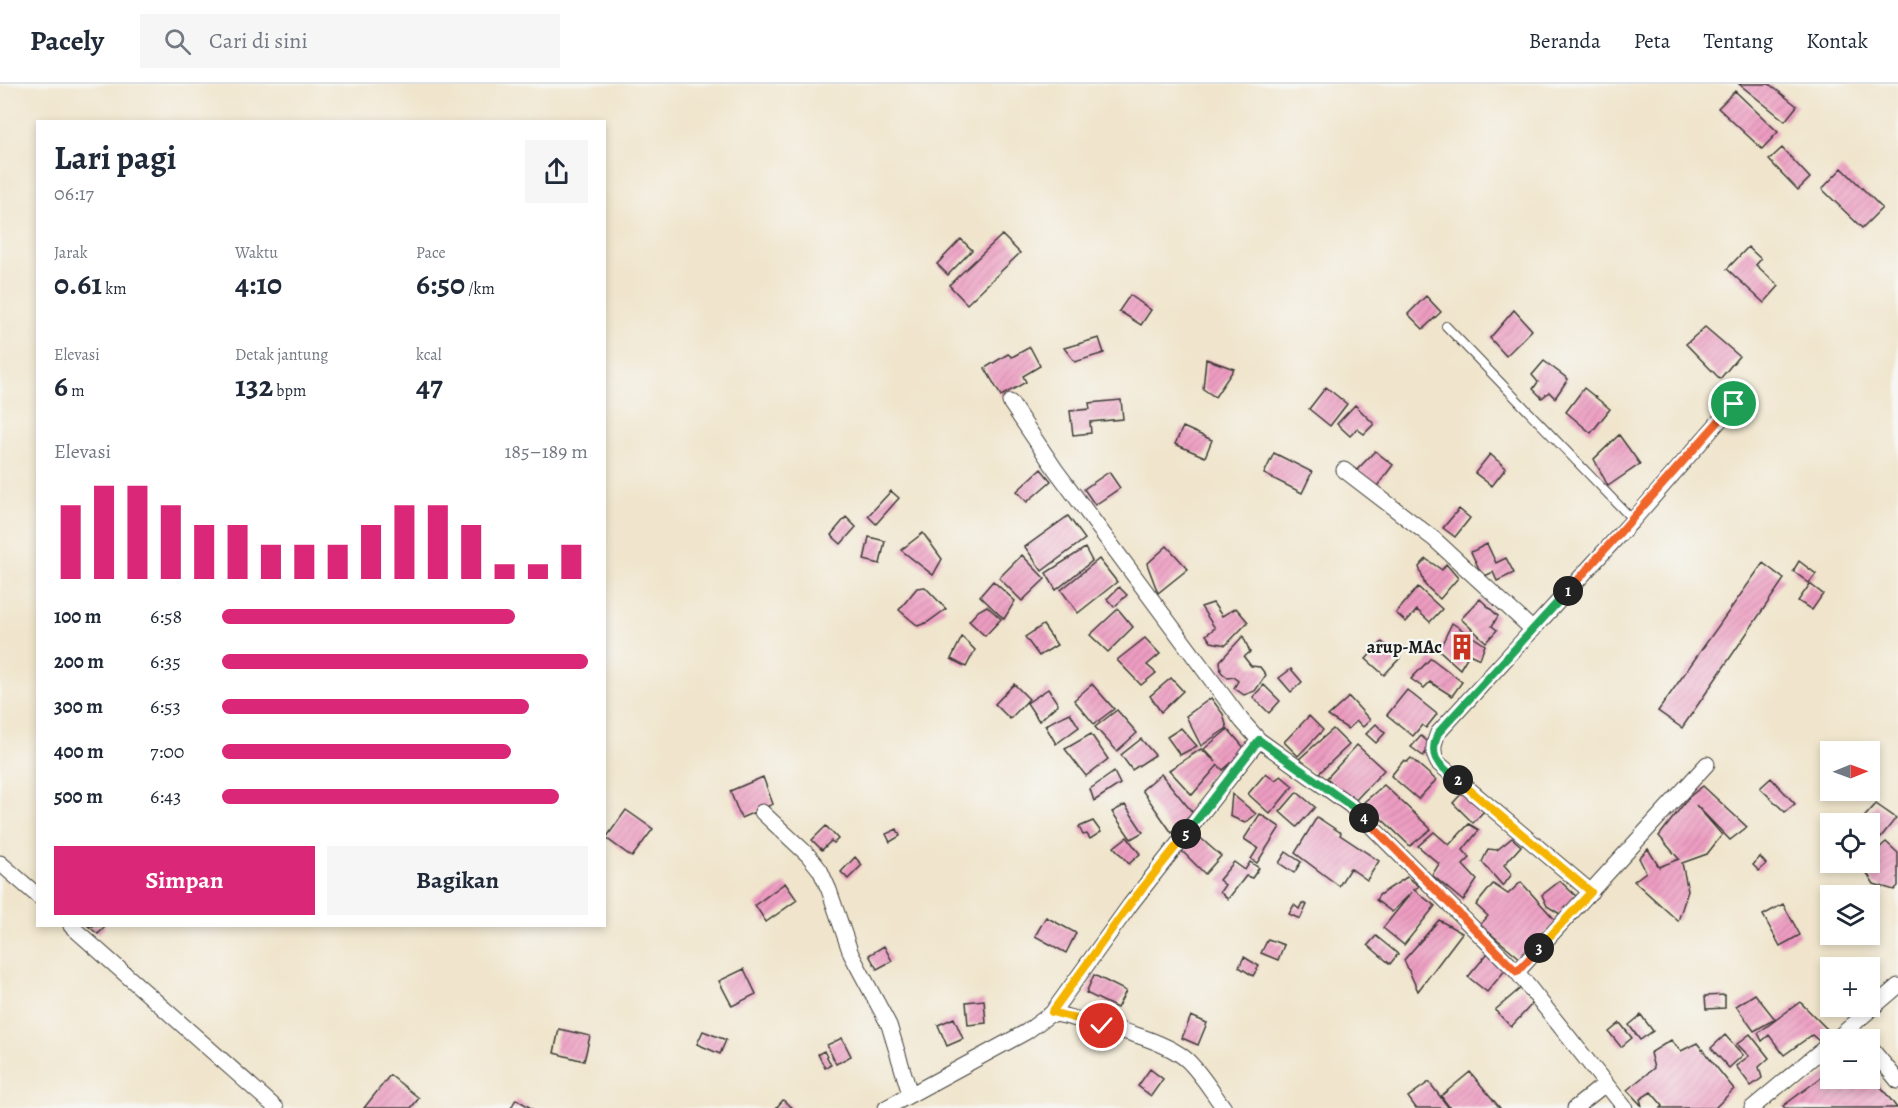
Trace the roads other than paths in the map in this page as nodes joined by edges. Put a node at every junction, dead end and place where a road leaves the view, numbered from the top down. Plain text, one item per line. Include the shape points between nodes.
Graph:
1 (1446, 327) dead end
2 (1010, 402) dead end
3 (1734, 404) dead end
4 (1344, 470) dead end
5 (1633, 520) junction
6 (1533, 630) junction
7 (1259, 740) junction
8 (1707, 764) dead end
9 (762, 812) dead end
10 (0, 862) edge
11 (1591, 892) junction
12 (36, 894) edge
13 (71, 927) edge
14 (1517, 972) junction
15 (1898, 986) edge
16 (1052, 1012) junction
17 (1852, 1026) junction
18 (1848, 1029) edge
19 (1854, 1029) edge
20 (1820, 1052) edge
21 (1880, 1059) edge
22 (1898, 1081) edge
23 (1605, 1084) junction
24 (910, 1094) junction
25 (1762, 1105) edge
26 (276, 1108) edge
27 (886, 1108) edge
28 (1224, 1108) edge
29 (1575, 1108) edge
30 (1625, 1108) edge

1 - 5 lane
2 - 7 street via 1062,478
3 - 5 street
4 - 6 street via 1447,550
5 - 6 street
6 - 11 street via 1438,733 1434,754 1438,763
7 - 14 street via 1350,805
7 - 16 street via 1130,904
8 - 11 street
9 - 24 street via 820,870 851,954 889,1025
10 - 12 street
11 - 14 street
13 - 26 street
14 - 23 street
15 - 17 street
16 - 24 street via 1026,1032
16 - 28 street via 1153,1040 1175,1051 1188,1061
17 - 18 street
17 - 19 street
20 - 25 street
21 - 22 street
23 - 29 street
23 - 30 street
24 - 27 street

